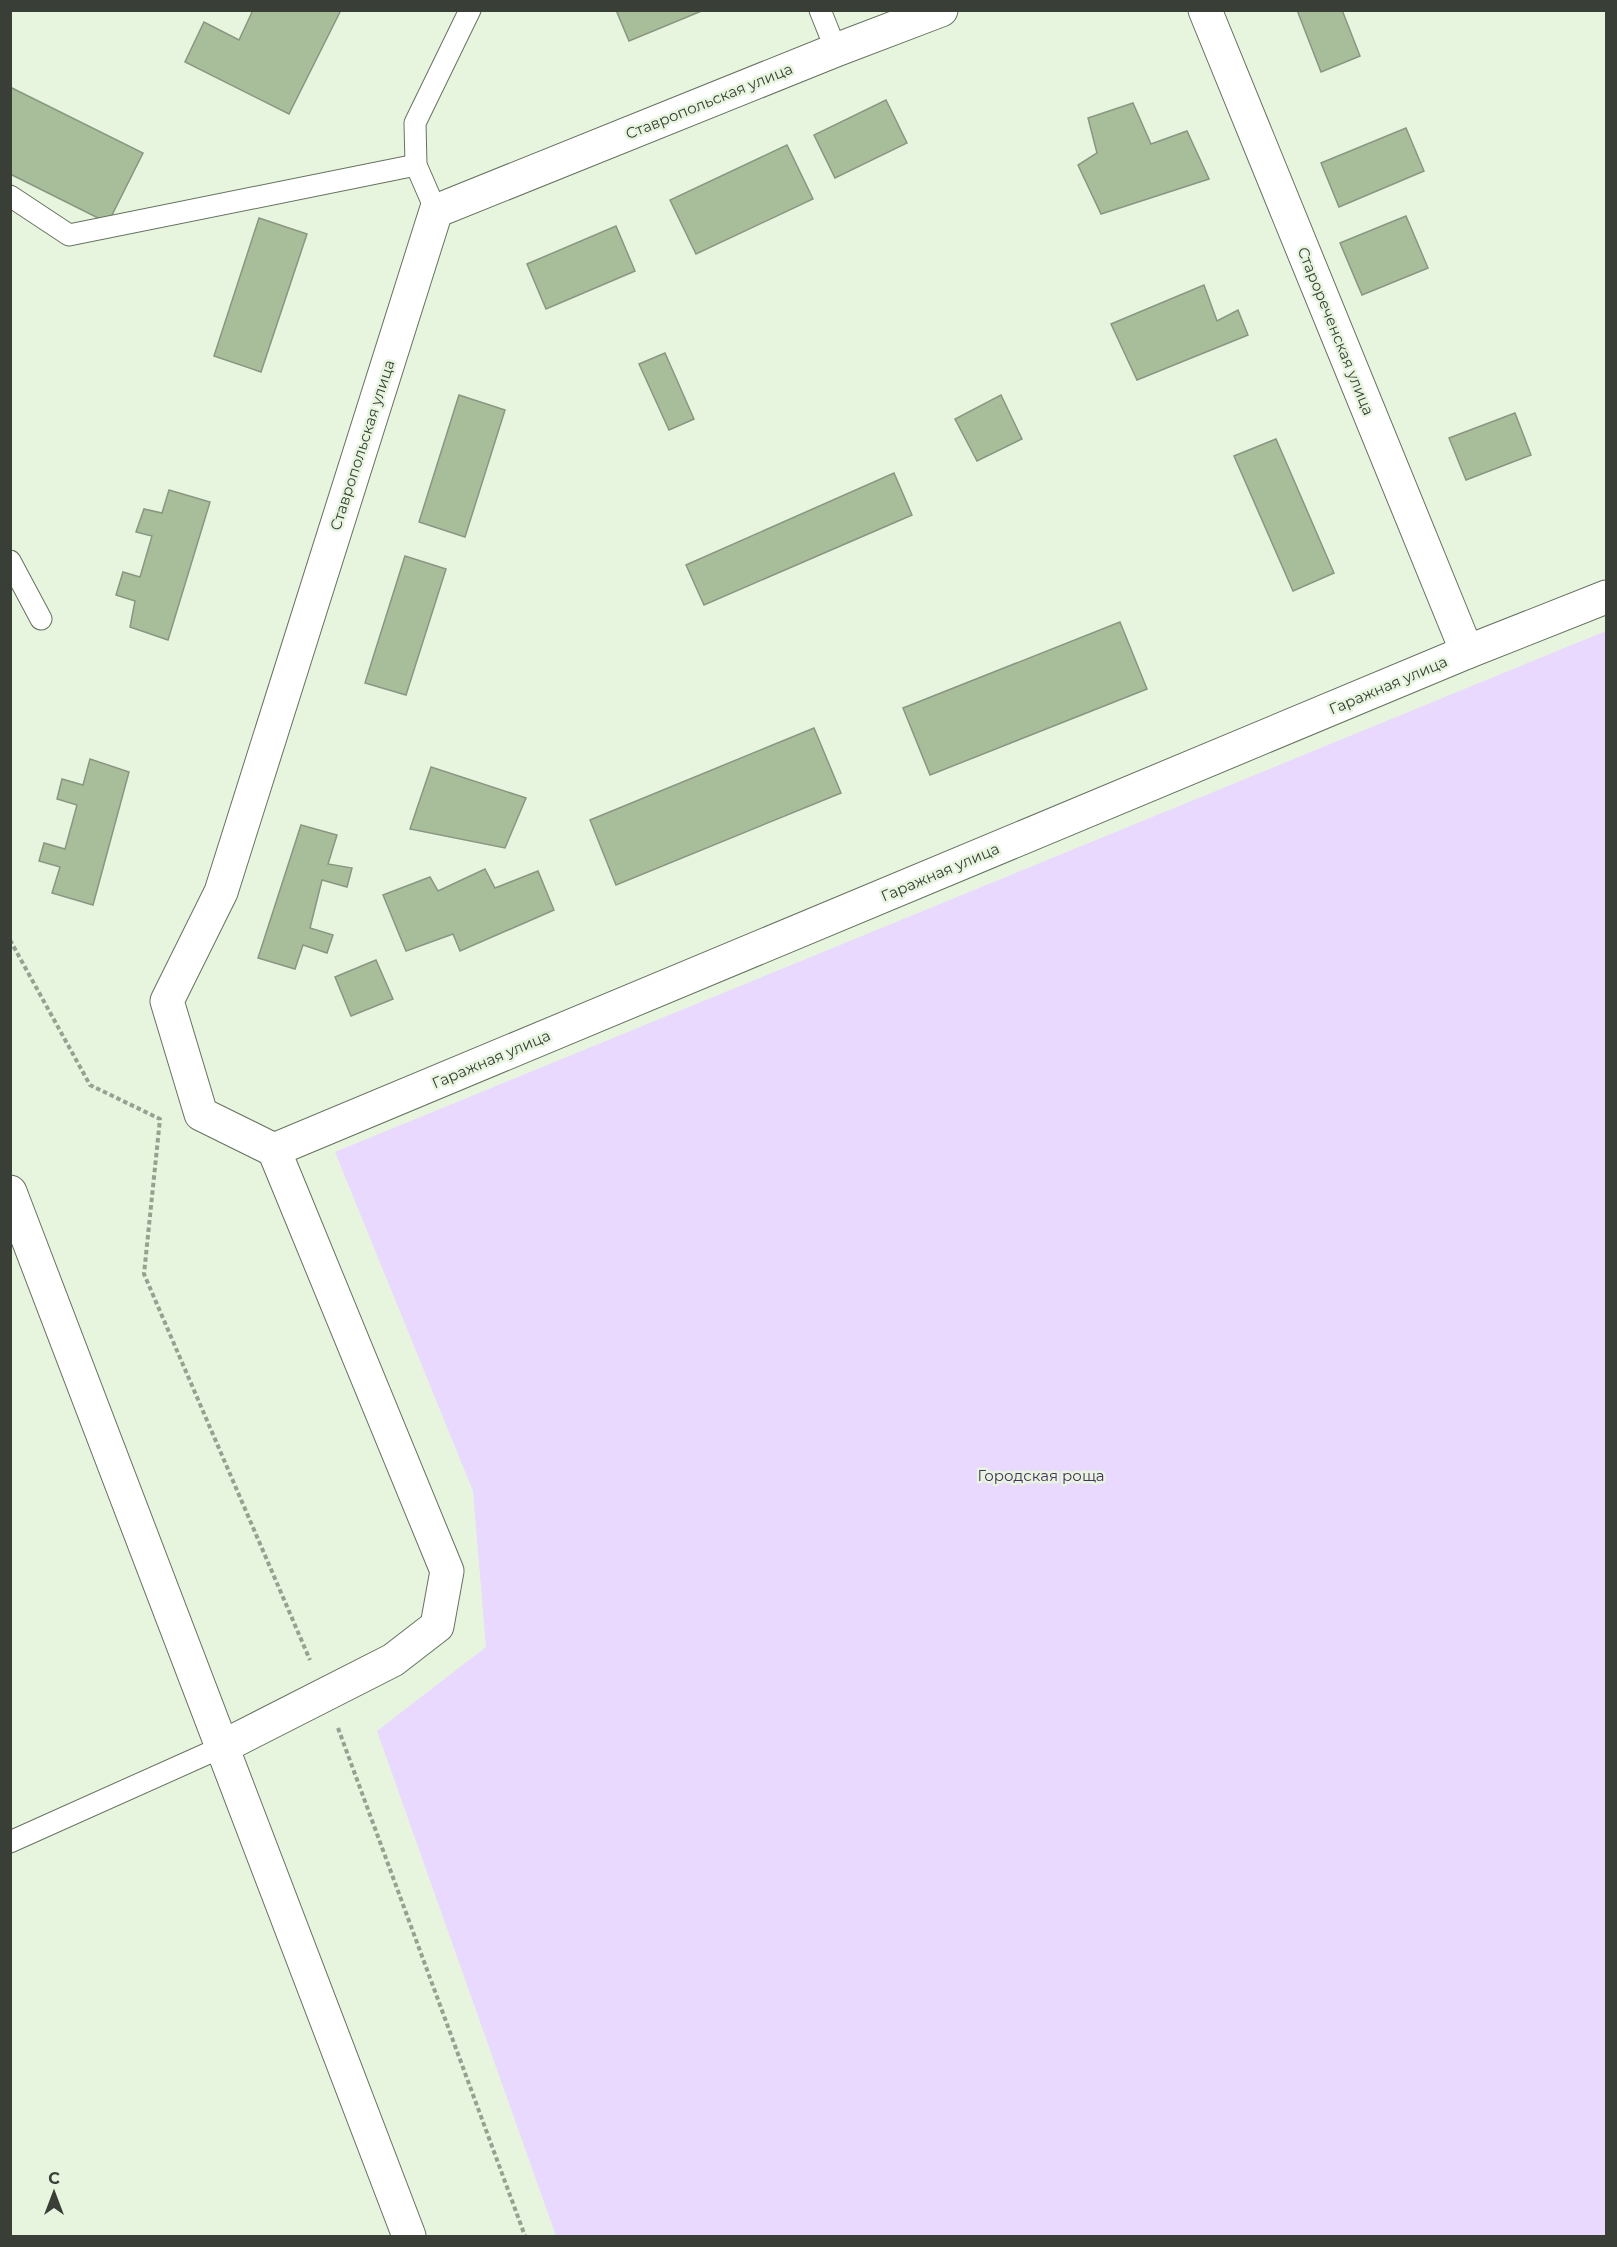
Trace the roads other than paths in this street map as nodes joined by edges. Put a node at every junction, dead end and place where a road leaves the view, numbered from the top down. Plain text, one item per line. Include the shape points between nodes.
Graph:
1 (471, 10) edge
2 (820, 10) edge
3 (941, 10) edge
4 (1205, 10) edge
5 (836, 51) junction
6 (416, 165) junction
7 (10, 196) edge
8 (436, 211) junction
9 (10, 561) edge
10 (1606, 597) edge
11 (41, 619) dead end
12 (1467, 652) junction
13 (274, 1150) junction
14 (10, 1192) edge
15 (222, 1747) junction
16 (10, 1842) edge
17 (409, 2236) edge

1 - 6 lane via 415,123
2 - 5 lane
3 - 5 street, Ставропольская улица
4 - 12 street, Старореченская улица
5 - 8 street, Ставропольская улица
6 - 7 lane via 69,235
6 - 8 lane
8 - 13 street, Ставропольская улица via 221,892 167,1002 201,1114
9 - 11 lane
10 - 12 street, Гаражная улица
12 - 13 street, Гаражная улица
13 - 15 street via 447,1571 437,1626 393,1660
14 - 15 street
15 - 16 lane
15 - 17 street

